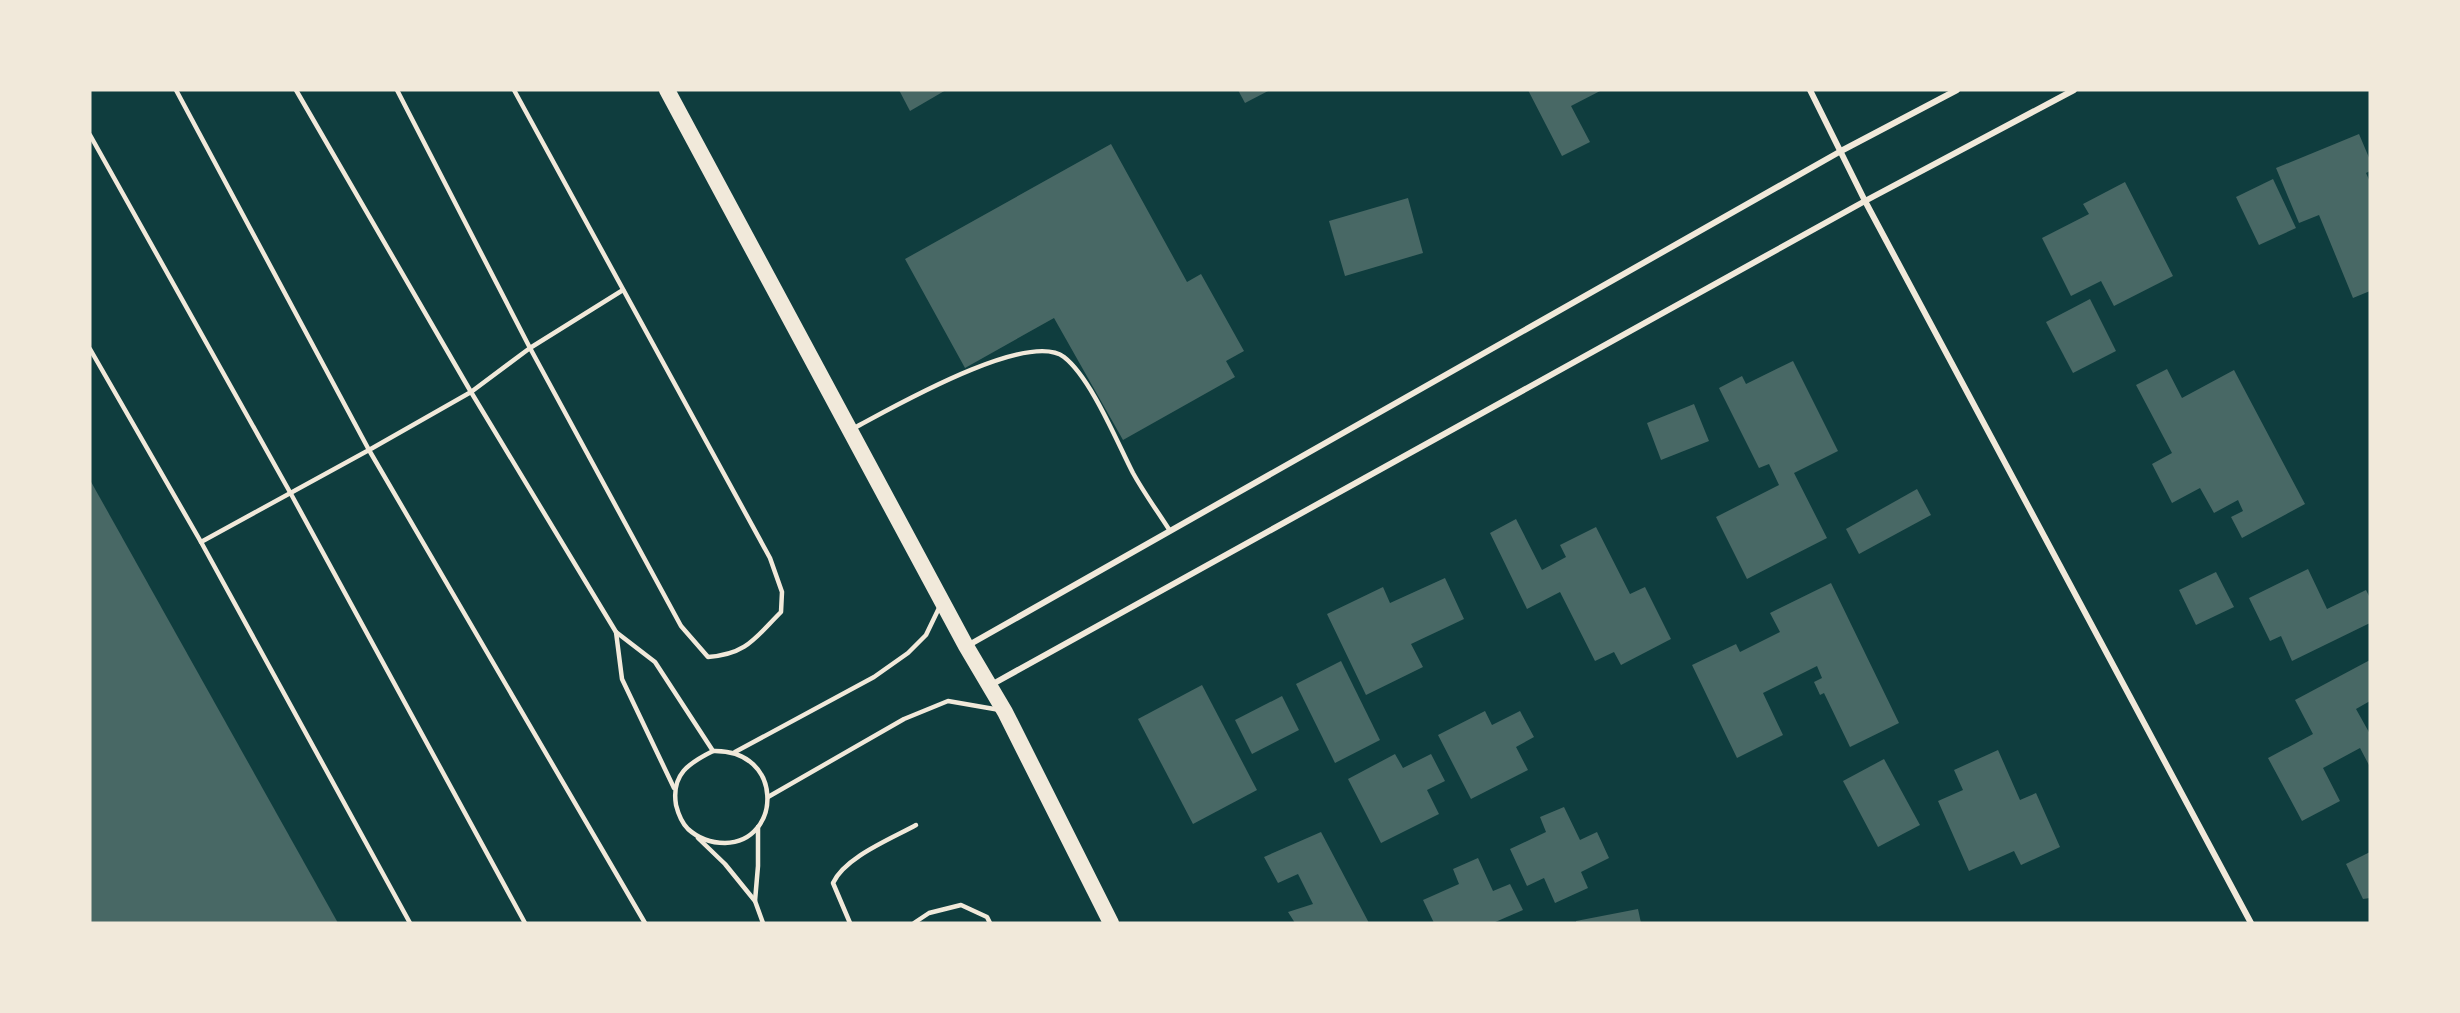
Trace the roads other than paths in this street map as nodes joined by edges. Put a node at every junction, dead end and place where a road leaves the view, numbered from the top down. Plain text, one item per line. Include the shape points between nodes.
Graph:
1 (176, 90) edge
2 (296, 90) edge
3 (397, 90) edge
4 (514, 90) edge
5 (667, 90) edge
6 (1810, 90) edge
7 (1957, 90) edge
8 (2074, 90) edge
9 (90, 135) edge
10 (1841, 151) junction
11 (1865, 201) junction
12 (623, 290) junction
13 (530, 348) junction
14 (90, 349) edge
15 (471, 392) junction
16 (850, 430) junction
17 (369, 450) junction
18 (291, 494) junction
19 (1170, 531) junction
20 (201, 542) junction
21 (943, 601) junction
22 (616, 632) junction
23 (966, 646) junction
24 (990, 686) junction
25 (1005, 712) junction
26 (714, 751) junction
27 (735, 752) junction
28 (674, 789) junction
29 (768, 797) junction
30 (916, 825) dead end
31 (758, 827) junction
32 (697, 837) junction
33 (755, 901) junction
34 (410, 923) edge
35 (525, 923) edge
36 (645, 923) edge
37 (764, 923) edge
38 (850, 923) edge
39 (914, 923) edge
40 (990, 923) edge
41 (1111, 923) edge
42 (2251, 923) edge

1 - 17 lane
2 - 15 lane
3 - 13 lane
4 - 12 lane
5 - 16 highway
6 - 10 street
7 - 10 street
8 - 11 street
9 - 18 lane
10 - 11 street
10 - 19 street
11 - 24 street
11 - 42 street
12 - 13 lane
12 - 13 lane via 770,558 782,591 781,612 744,649 727,656 708,657 681,626
13 - 15 lane
14 - 20 lane
15 - 17 lane
15 - 22 lane
16 - 19 lane via 958,374 1033,352 1062,355 1092,394 1135,476
16 - 21 highway
17 - 18 lane
17 - 36 lane
18 - 20 lane
18 - 35 lane
19 - 23 street
20 - 34 lane
21 - 23 highway
21 - 27 lane via 927,635 908,653 874,677
22 - 26 lane via 655,662
22 - 28 lane via 622,679
23 - 24 highway
24 - 25 highway
25 - 29 lane via 948,701 903,719
25 - 41 highway
26 - 27 lane
26 - 28 lane via 692,761
27 - 29 lane via 759,768
28 - 32 lane via 684,825
29 - 31 lane via 766,813
30 - 38 lane via 838,872 833,883
31 - 32 lane via 731,843 713,843
31 - 33 lane
32 - 33 lane
33 - 37 lane
39 - 40 lane via 929,914 961,905 987,917

